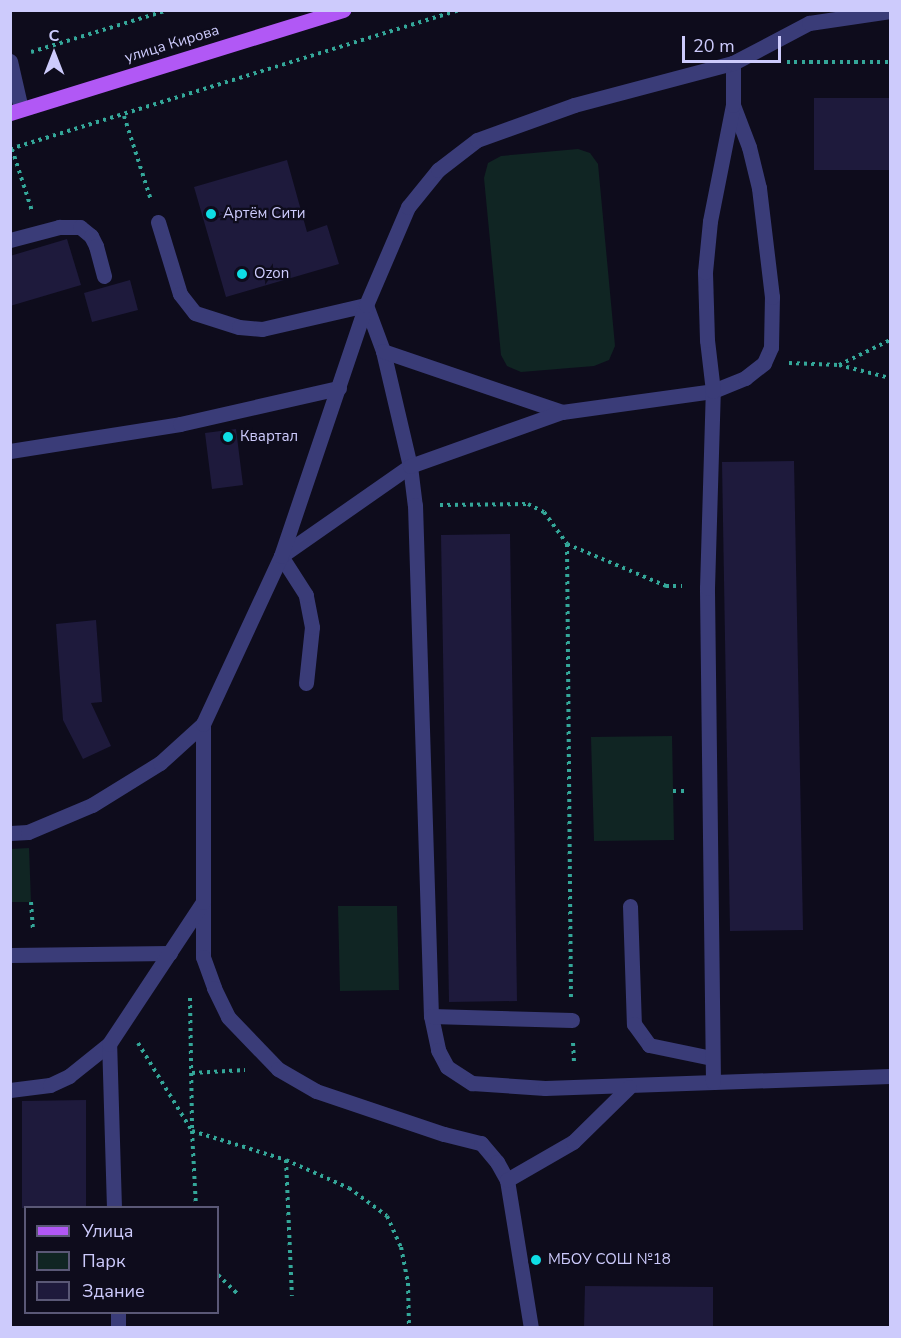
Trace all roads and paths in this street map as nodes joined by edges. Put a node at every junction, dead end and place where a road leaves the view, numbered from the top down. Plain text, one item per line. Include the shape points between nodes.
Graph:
1 (168, 10) edge
2 (343, 10) edge
3 (460, 10) edge
4 (891, 11) edge
5 (847, 14) edge
6 (16, 58) edge
7 (891, 62) edge
8 (733, 63) junction
9 (778, 63) dead end
10 (733, 105) junction
11 (16, 111) edge
12 (124, 116) junction
13 (11, 149) edge
14 (158, 222) joint
15 (39, 232) junction
16 (10, 240) edge
17 (104, 276) dead end
18 (366, 305) junction
19 (891, 340) edge
20 (383, 351) junction
21 (764, 363) junction
22 (839, 364) junction
23 (891, 378) edge
24 (339, 388) junction
25 (713, 392) junction
26 (562, 412) junction
27 (10, 451) edge
28 (410, 466) junction
29 (415, 505) junction
30 (567, 544) junction
31 (281, 556) junction
32 (666, 586) dead end
33 (306, 683) dead end
34 (203, 724) junction
35 (10, 833) edge
36 (202, 902) junction
37 (630, 906) dead end
38 (170, 953) junction
39 (10, 955) edge
40 (190, 996) dead end
41 (431, 1016) junction
42 (572, 1020) junction
43 (125, 1022) junction
44 (109, 1044) junction
45 (712, 1058) junction
46 (278, 1069) junction
47 (192, 1073) junction
48 (891, 1076) edge
49 (714, 1082) junction
50 (629, 1087) junction
51 (575, 1088) junction
52 (10, 1090) edge
53 (192, 1131) junction
54 (286, 1160) junction
55 (507, 1180) junction
56 (114, 1206) edge
57 (195, 1206) edge
58 (219, 1276) edge
59 (239, 1295) dead end
60 (292, 1296) dead end
61 (409, 1328) edge
62 (531, 1328) edge

1 - 6 path
2 - 11 main road, улица Кирова
3 - 12 path
4 - 5 street
5 - 8 street via 809,23
6 - 11 street
7 - 9 path
8 - 10 street
8 - 18 street via 574,105 477,140 438,170 408,207
10 - 21 street via 749,147 766,228 772,297 771,347
10 - 25 street via 710,221 705,272
12 - 13 path
12 - 14 path
13 - 15 path
14 - 18 street via 180,294 195,314 239,327 262,329
15 - 16 street
15 - 17 street via 59,226 80,227 96,246
18 - 20 street
18 - 24 street
19 - 22 path
20 - 26 street
20 - 28 street
21 - 22 path
21 - 25 street via 745,378
22 - 23 path
24 - 27 street via 180,424
24 - 31 street
25 - 26 street
25 - 45 street via 707,588
26 - 28 street
28 - 29 street
28 - 31 street
29 - 30 path via 528,504 544,512
29 - 41 street
30 - 32 path
30 - 42 path
31 - 33 street via 306,596 312,627
31 - 34 street
34 - 35 street via 160,763 92,806 28,832
34 - 36 street
36 - 38 street
36 - 46 street via 203,957 214,988 228,1017
37 - 45 street via 634,1024 649,1045
38 - 39 street
38 - 43 street
40 - 47 path
41 - 42 street
41 - 51 street via 438,1050 447,1067 461,1078 472,1083
42 - 51 path
43 - 44 street
43 - 53 path
44 - 52 street via 69,1076 50,1085
44 - 56 street
45 - 49 street
46 - 47 path
46 - 55 street via 316,1091 481,1143
47 - 53 path
48 - 49 street
49 - 50 street
50 - 51 street
50 - 55 street via 573,1142
53 - 54 path
53 - 57 path
54 - 60 path
54 - 61 path via 349,1188 387,1216 401,1247 408,1283
55 - 62 street
58 - 59 path

